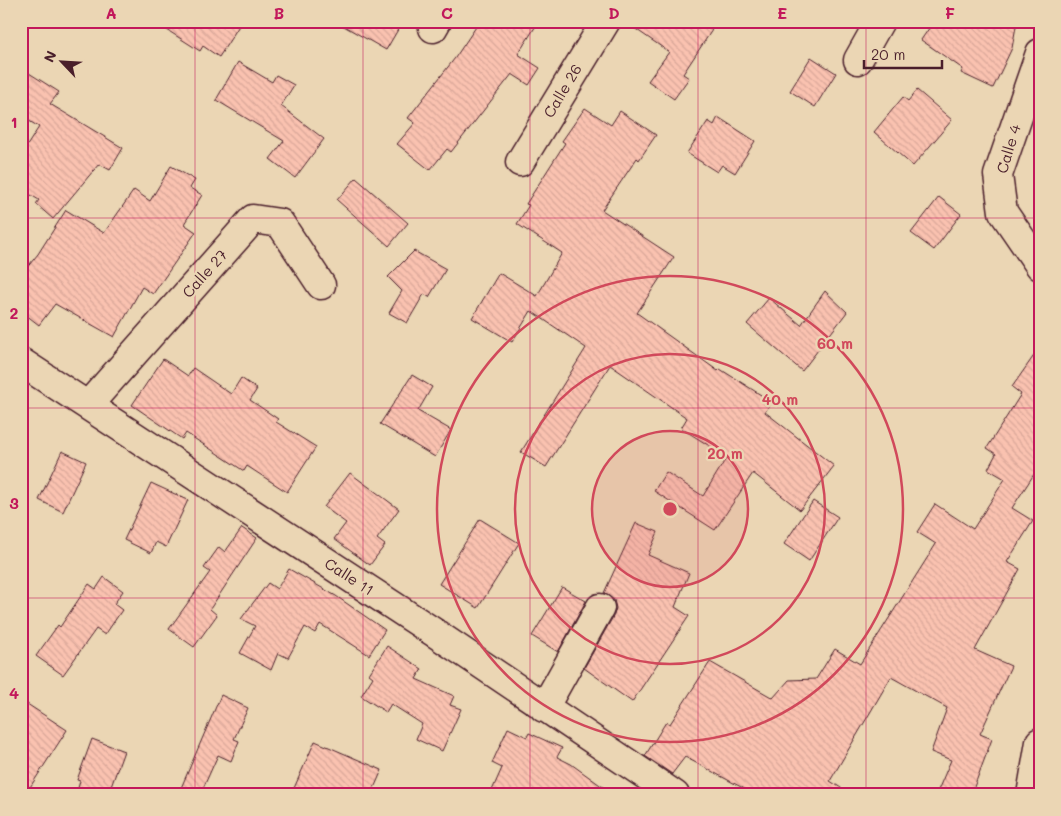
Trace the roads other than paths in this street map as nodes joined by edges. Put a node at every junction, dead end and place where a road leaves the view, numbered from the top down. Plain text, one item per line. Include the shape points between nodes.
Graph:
1 (606, 21) edge
2 (880, 21) edge
3 (1040, 53) edge
4 (858, 60) dead end
5 (520, 162) dead end
6 (1040, 266) edge
7 (321, 285) dead end
8 (21, 362) edge
9 (89, 404) junction
10 (600, 608) dead end
11 (544, 708) junction
12 (1040, 742) edge
13 (675, 795) edge
14 (1030, 795) edge

1 - 5 street, Calle 26
2 - 4 street
3 - 6 street, Calle 4 via 998,176 1003,212
7 - 9 street, Calle 27 via 280,223 253,219
8 - 9 street, Calle 11
9 - 11 street, Calle 11
10 - 11 street
11 - 13 street, Calle 11
12 - 14 street

